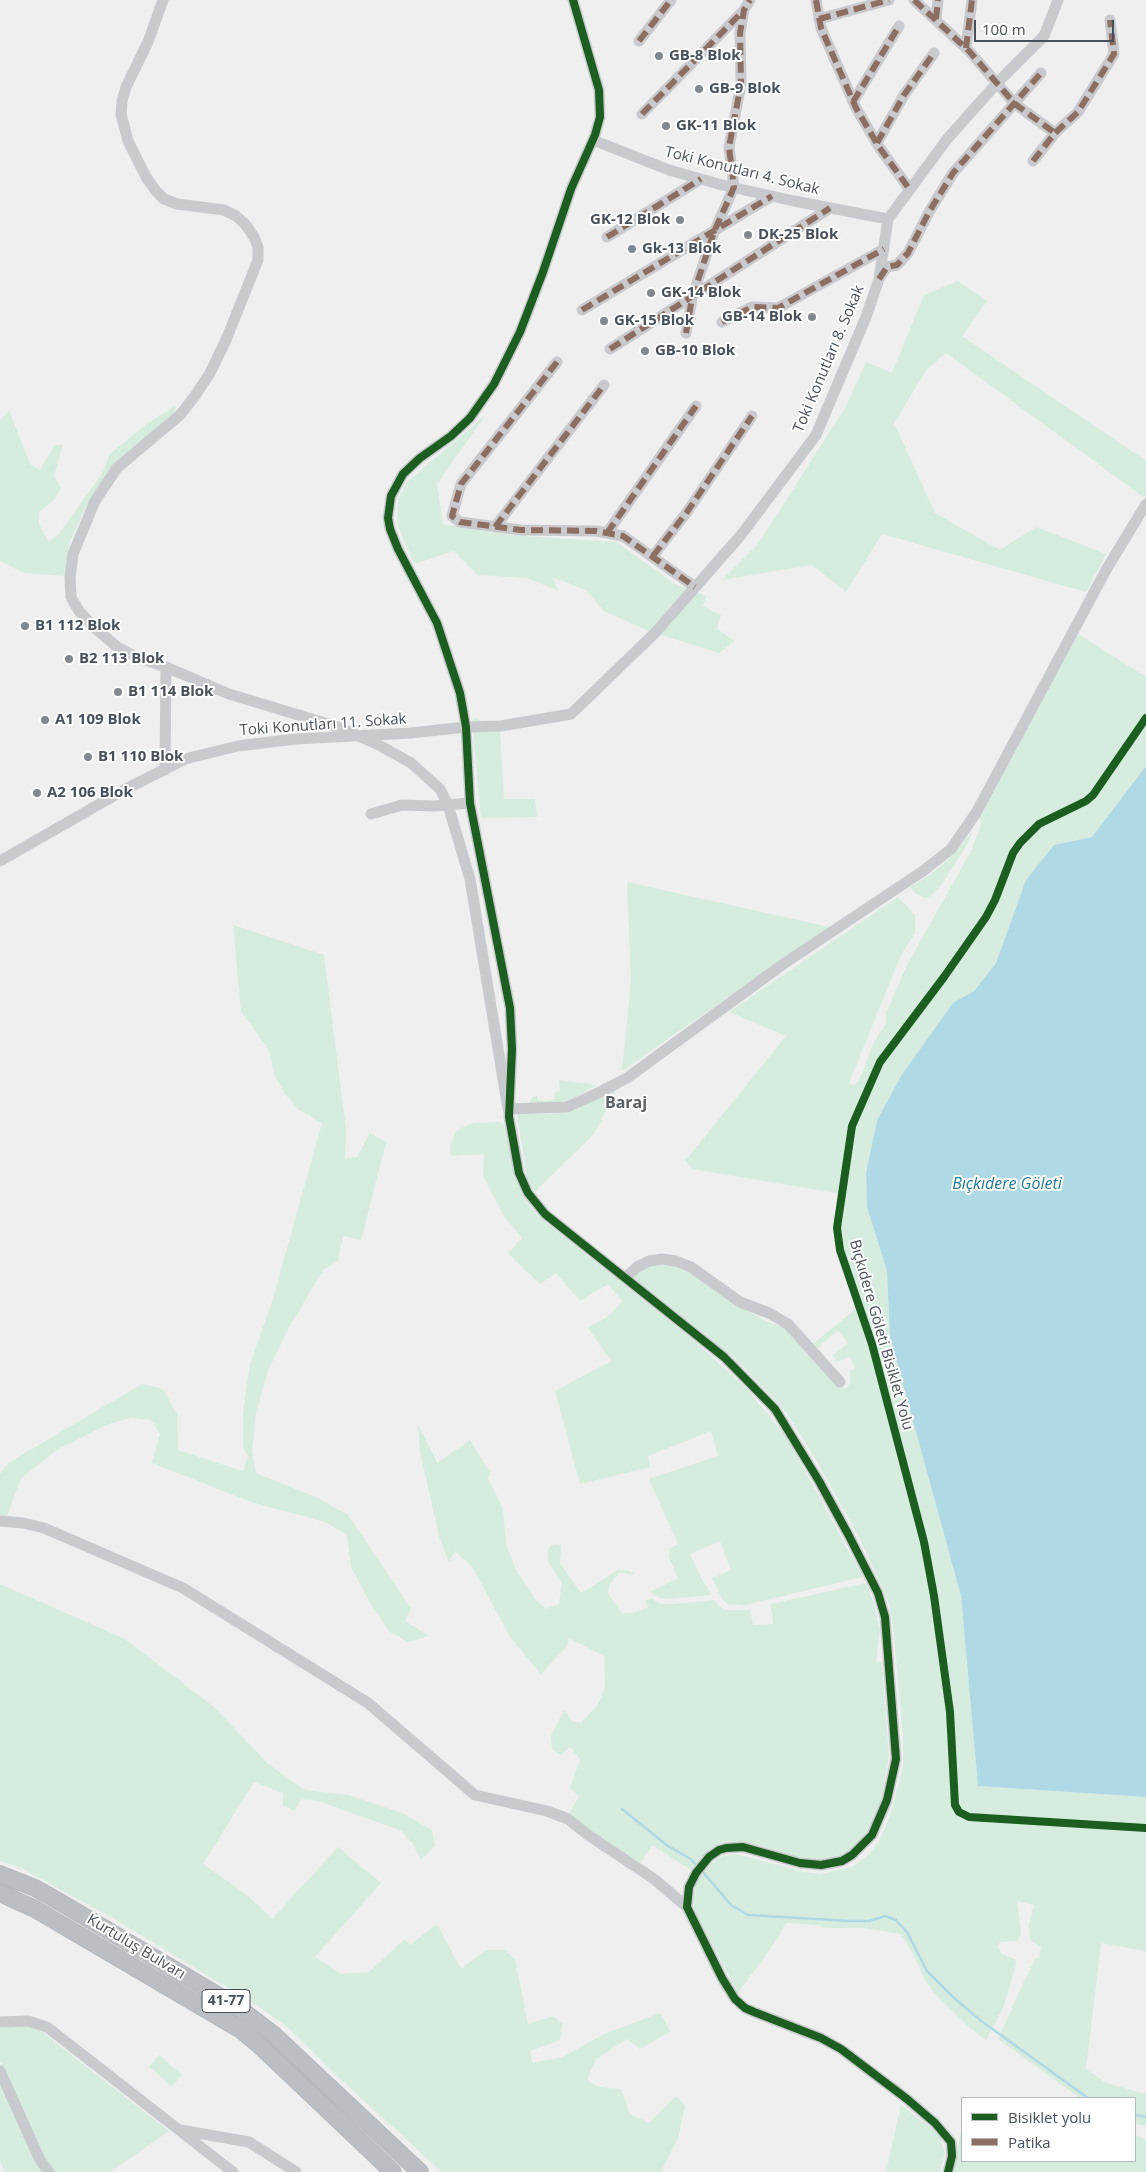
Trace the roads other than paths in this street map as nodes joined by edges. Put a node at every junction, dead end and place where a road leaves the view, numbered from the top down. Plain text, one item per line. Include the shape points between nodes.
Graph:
1 (163, 0) edge
2 (573, 0) edge
3 (671, 0) edge
4 (816, 0) edge
5 (889, 0) edge
6 (914, 0) edge
7 (938, 0) edge
8 (972, 0) edge
9 (1058, 0) edge
10 (747, 5) edge
11 (819, 19) junction
12 (936, 19) junction
13 (1110, 20) dead end
14 (899, 26) dead end
15 (639, 41) dead end
16 (966, 48) junction
17 (934, 53) dead end
18 (1041, 73) dead end
19 (997, 83) junction
20 (853, 102) junction
21 (1015, 104) junction
22 (642, 114) dead end
23 (1055, 133) junction
24 (592, 140) junction
25 (876, 143) junction
26 (1033, 161) dead end
27 (701, 179) junction
28 (734, 187) junction
29 (910, 190) junction
30 (772, 196) junction
31 (830, 208) junction
32 (888, 219) junction
33 (714, 232) junction
34 (607, 238) dead end
35 (884, 249) junction
36 (879, 279) junction
37 (692, 298) junction
38 (582, 310) dead end
39 (722, 322) dead end
40 (686, 333) dead end
41 (610, 349) dead end
42 (557, 362) dead end
43 (604, 385) dead end
44 (696, 406) dead end
45 (752, 416) dead end
46 (1146, 504) edge
47 (496, 527) junction
48 (606, 533) junction
49 (653, 556) junction
50 (695, 587) junction
51 (166, 667) junction
52 (466, 727) junction
53 (358, 736) junction
54 (165, 770) junction
55 (470, 803) junction
56 (448, 805) junction
57 (371, 814) dead end
58 (0, 861) edge
59 (508, 1109) junction
60 (624, 1278) junction
61 (840, 1382) dead end
62 (0, 1522) edge
63 (0, 1874) edge
64 (0, 1893) edge
65 (687, 1907) junction
66 (0, 2022) edge
67 (0, 2071) edge
68 (178, 2130) junction
69 (49, 2172) edge
70 (233, 2172) edge
71 (296, 2172) edge
72 (393, 2172) edge
73 (420, 2172) edge
74 (948, 2172) edge

1 - 51 street via 122,101 121,114 128,141 146,177 164,199 177,204 224,210 245,224 258,247 258,260 226,340 195,396 180,415 117,468 95,501 73,554 70,578 71,597 95,628 116,646 136,657
2 - 24 street via 599,90 600,118
3 - 15 street
4 - 11 street
5 - 11 street
6 - 12 street
7 - 12 street
8 - 16 street
9 - 19 street, Toki Konutları 8. Sokak via 1044,36
10 - 22 street
10 - 28 street via 740,33 741,84 729,147
11 - 20 street
12 - 16 street
13 - 23 street via 1114,54 1078,112
14 - 20 street
16 - 19 street
17 - 25 street
18 - 21 street
19 - 21 street
19 - 29 street, Toki Konutları 8. Sokak via 948,138
20 - 25 street
21 - 23 street
21 - 36 street via 953,173 908,253 896,265 887,267
23 - 26 street
24 - 27 street, Toki Konutları 4. Sokak
24 - 52 street via 520,332 494,384 470,418 403,474 391,496 390,529 445,642
25 - 29 street
27 - 28 street, Toki Konutları 4. Sokak
27 - 34 street
28 - 30 street, Toki Konutları 4. Sokak
28 - 33 street
29 - 32 street, Toki Konutları 8. Sokak
30 - 31 street, Toki Konutları 4. Sokak
30 - 33 street
31 - 32 street, Toki Konutları 4. Sokak
31 - 37 street
32 - 35 street, Toki Konutları 8. Sokak
33 - 37 street
33 - 38 street
35 - 36 street, Toki Konutları 8. Sokak
35 - 39 street via 778,308 752,307
36 - 50 street, Toki Konutları 8. Sokak via 816,435 741,535
37 - 40 street
37 - 41 street
42 - 47 street via 461,484 452,516 460,522
43 - 47 street
44 - 48 street
45 - 49 street
46 - 59 street via 1099,583 976,812 951,849 626,1078 567,1107
47 - 48 street
48 - 49 street via 623,536
49 - 50 street
50 - 52 street, Toki Konutları 8. Sokak via 655,633 571,714 501,726
51 - 53 street via 229,694 296,713
51 - 54 street
52 - 53 street, Toki Konutları 11. Sokak
52 - 55 street
53 - 54 street, Toki Konutları 11. Sokak via 238,746 185,759
53 - 56 street via 410,763 440,789
54 - 58 street, Toki Konutları 11. Sokak
55 - 56 street
55 - 59 street via 510,1008 512,1049
56 - 57 street via 402,805
56 - 59 street via 478,918
59 - 60 street via 513,1144 528,1193 545,1214
60 - 61 street via 637,1267 662,1259 691,1267 740,1302 788,1324
60 - 65 street via 724,1357 775,1409 819,1481 871,1579 886,1628 896,1759 887,1800 872,1835 842,1861 821,1865 800,1864 743,1847 726,1848 709,1857 696,1873 689,1887
62 - 65 street via 44,1528 192,1593 368,1703 475,1795 568,1819 654,1878
63 - 73 highway, Kurtuluş Bulvarı / 41-77 via 35,1888 243,2011 274,2035
64 - 72 highway, Kurtuluş Bulvarı / 41-77 via 35,1910 241,2030
65 - 74 street via 734,1999 745,2008 799,2028 834,2046 910,2102 951,2142
66 - 68 street via 28,2020 47,2027
67 - 69 street via 40,2160
68 - 70 street
68 - 71 street via 249,2142

